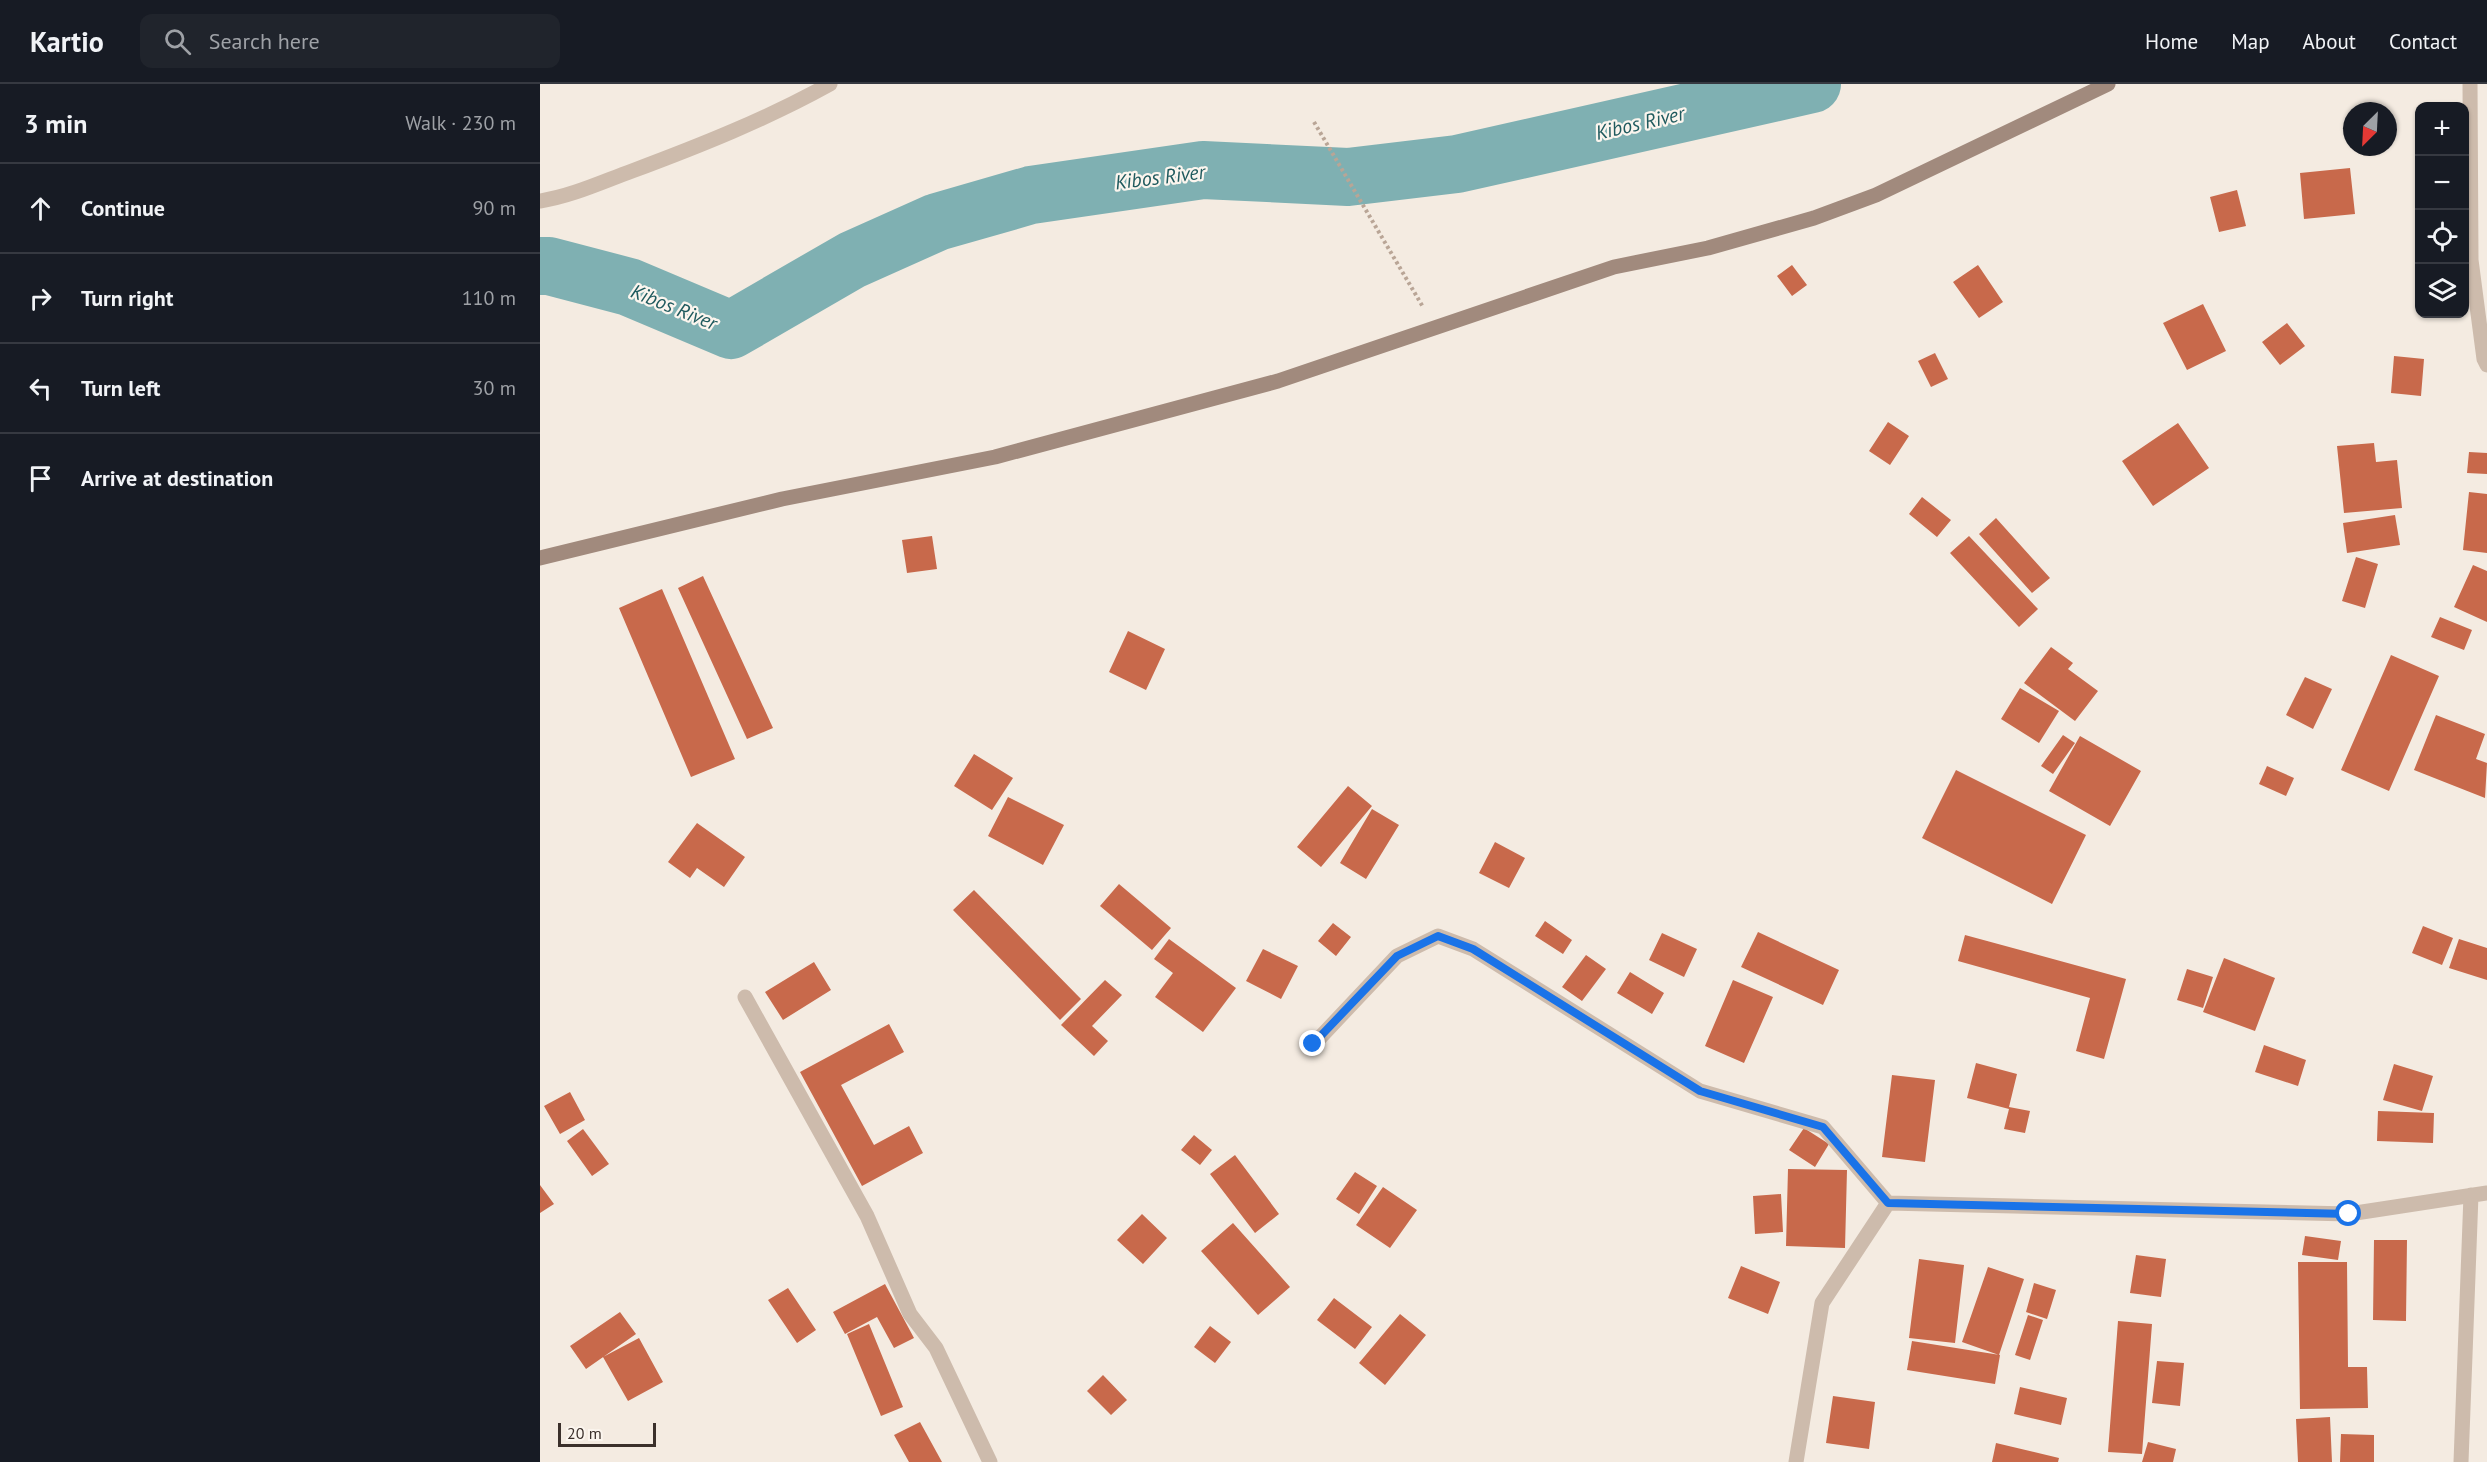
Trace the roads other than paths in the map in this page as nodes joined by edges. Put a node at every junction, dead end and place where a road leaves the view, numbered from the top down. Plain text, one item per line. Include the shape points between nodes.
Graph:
1 (830, 84) edge
2 (2108, 84) edge
3 (2470, 84) edge
4 (540, 201) edge
5 (2487, 365) edge
6 (540, 558) edge
7 (745, 998) dead end
8 (1313, 1044) dead end
9 (2487, 1193) edge
10 (2471, 1196) junction
11 (1888, 1203) junction
12 (990, 1462) edge
13 (1796, 1462) edge
14 (2460, 1462) edge

1 - 4 street via 791,106 672,156 560,198
2 - 6 main road via 1876,195 1814,218 1708,248 1614,267 1278,381 995,457 782,499
3 - 5 street via 2471,260
7 - 12 street via 867,1216 910,1314 936,1348
8 - 11 street via 1397,956 1438,936 1473,949 1700,1091 1823,1127
9 - 10 street
10 - 11 street via 2349,1214
10 - 14 street
11 - 13 street via 1822,1303

